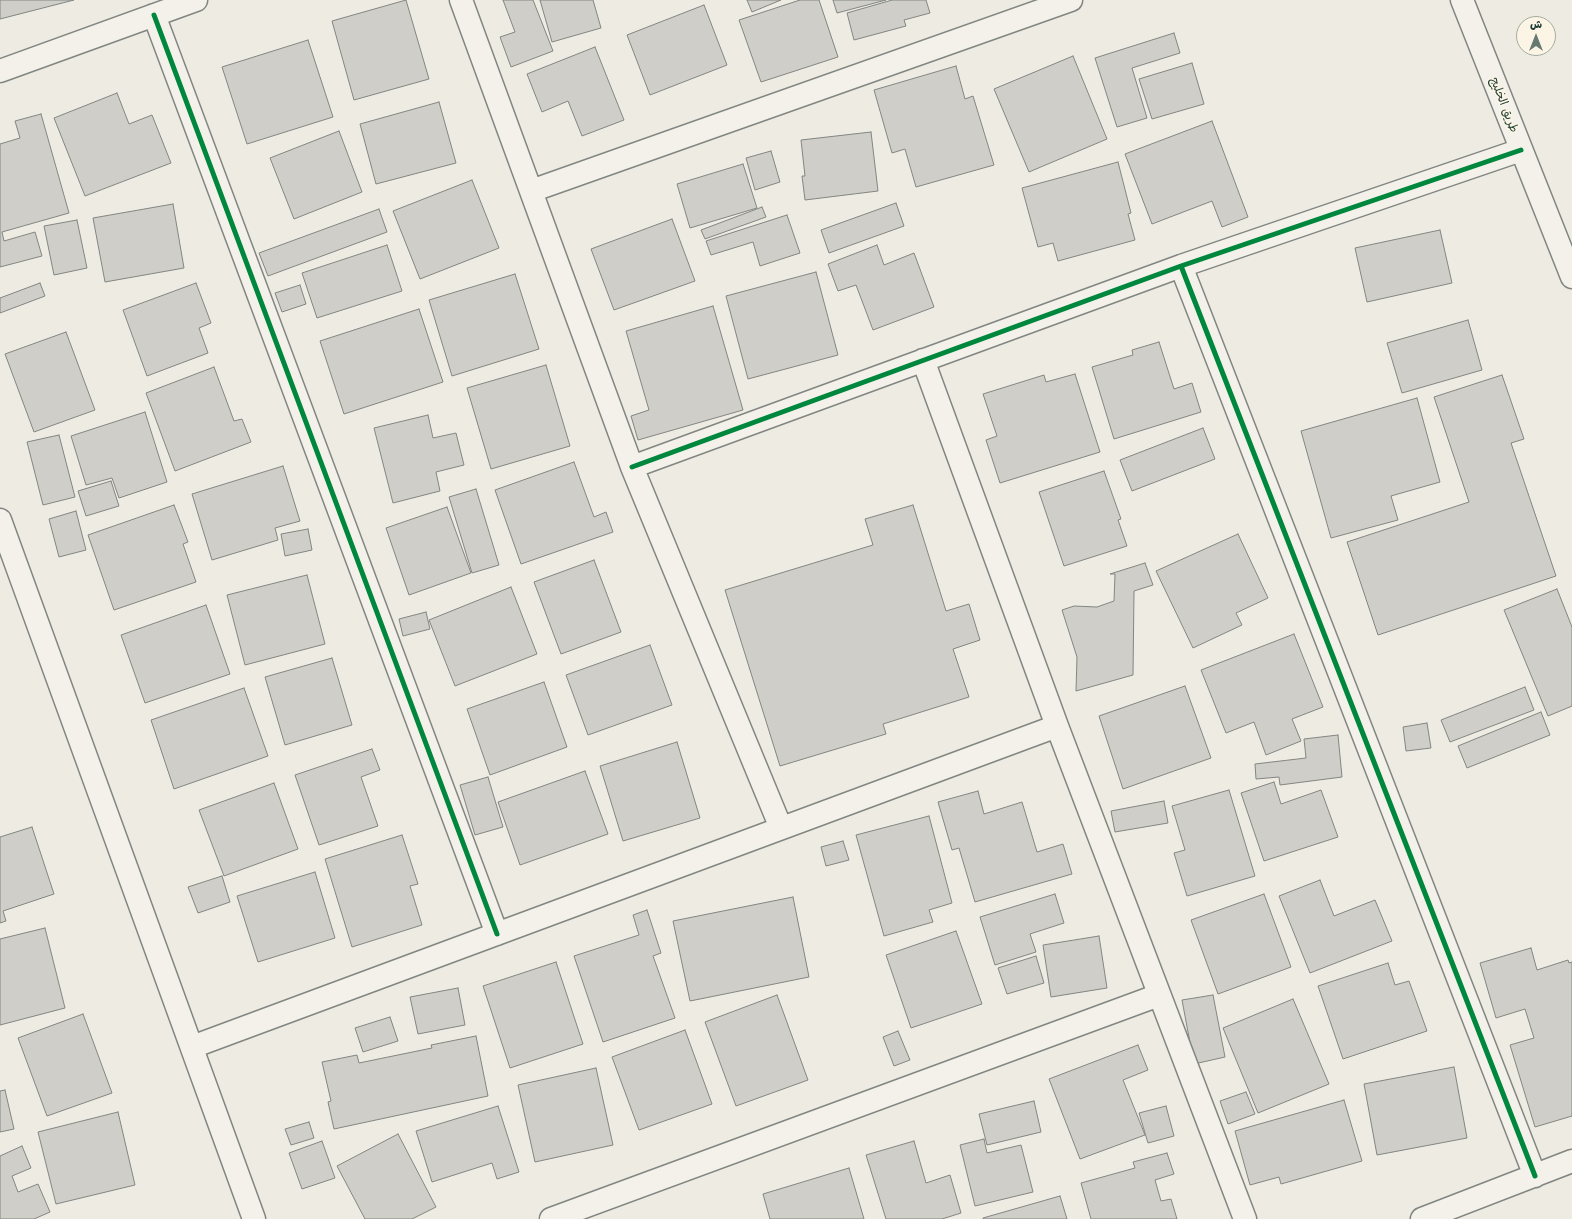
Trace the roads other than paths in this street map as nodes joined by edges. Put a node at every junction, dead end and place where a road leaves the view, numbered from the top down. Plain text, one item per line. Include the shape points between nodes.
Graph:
1 (196, 0) edge
2 (461, 0) edge
3 (1071, 0) edge
4 (1462, 0) edge
5 (154, 15) junction
6 (0, 71) edge
7 (1521, 150) junction
8 (531, 191) junction
9 (1181, 266) junction
10 (1572, 276) edge
11 (923, 360) junction
12 (632, 467) junction
13 (0, 520) edge
14 (1057, 726) junction
15 (781, 828) junction
16 (497, 934) junction
17 (1160, 995) junction
18 (192, 1047) junction
19 (1572, 1161) edge
20 (1535, 1176) junction
21 (254, 1219) edge
22 (551, 1219) edge
23 (1245, 1219) edge
24 (1422, 1219) edge

1 - 5 street
2 - 8 street
3 - 8 street
4 - 7 street, طريق الخليج
5 - 6 street
5 - 16 street
7 - 9 street
7 - 10 street, طريق الخليج
8 - 12 street
9 - 11 street
9 - 20 street
11 - 12 street
11 - 14 street
12 - 15 street
13 - 18 street
14 - 15 street
14 - 17 street
15 - 16 street
16 - 18 street
17 - 22 street
17 - 23 street
18 - 21 street
19 - 20 street
20 - 24 street

